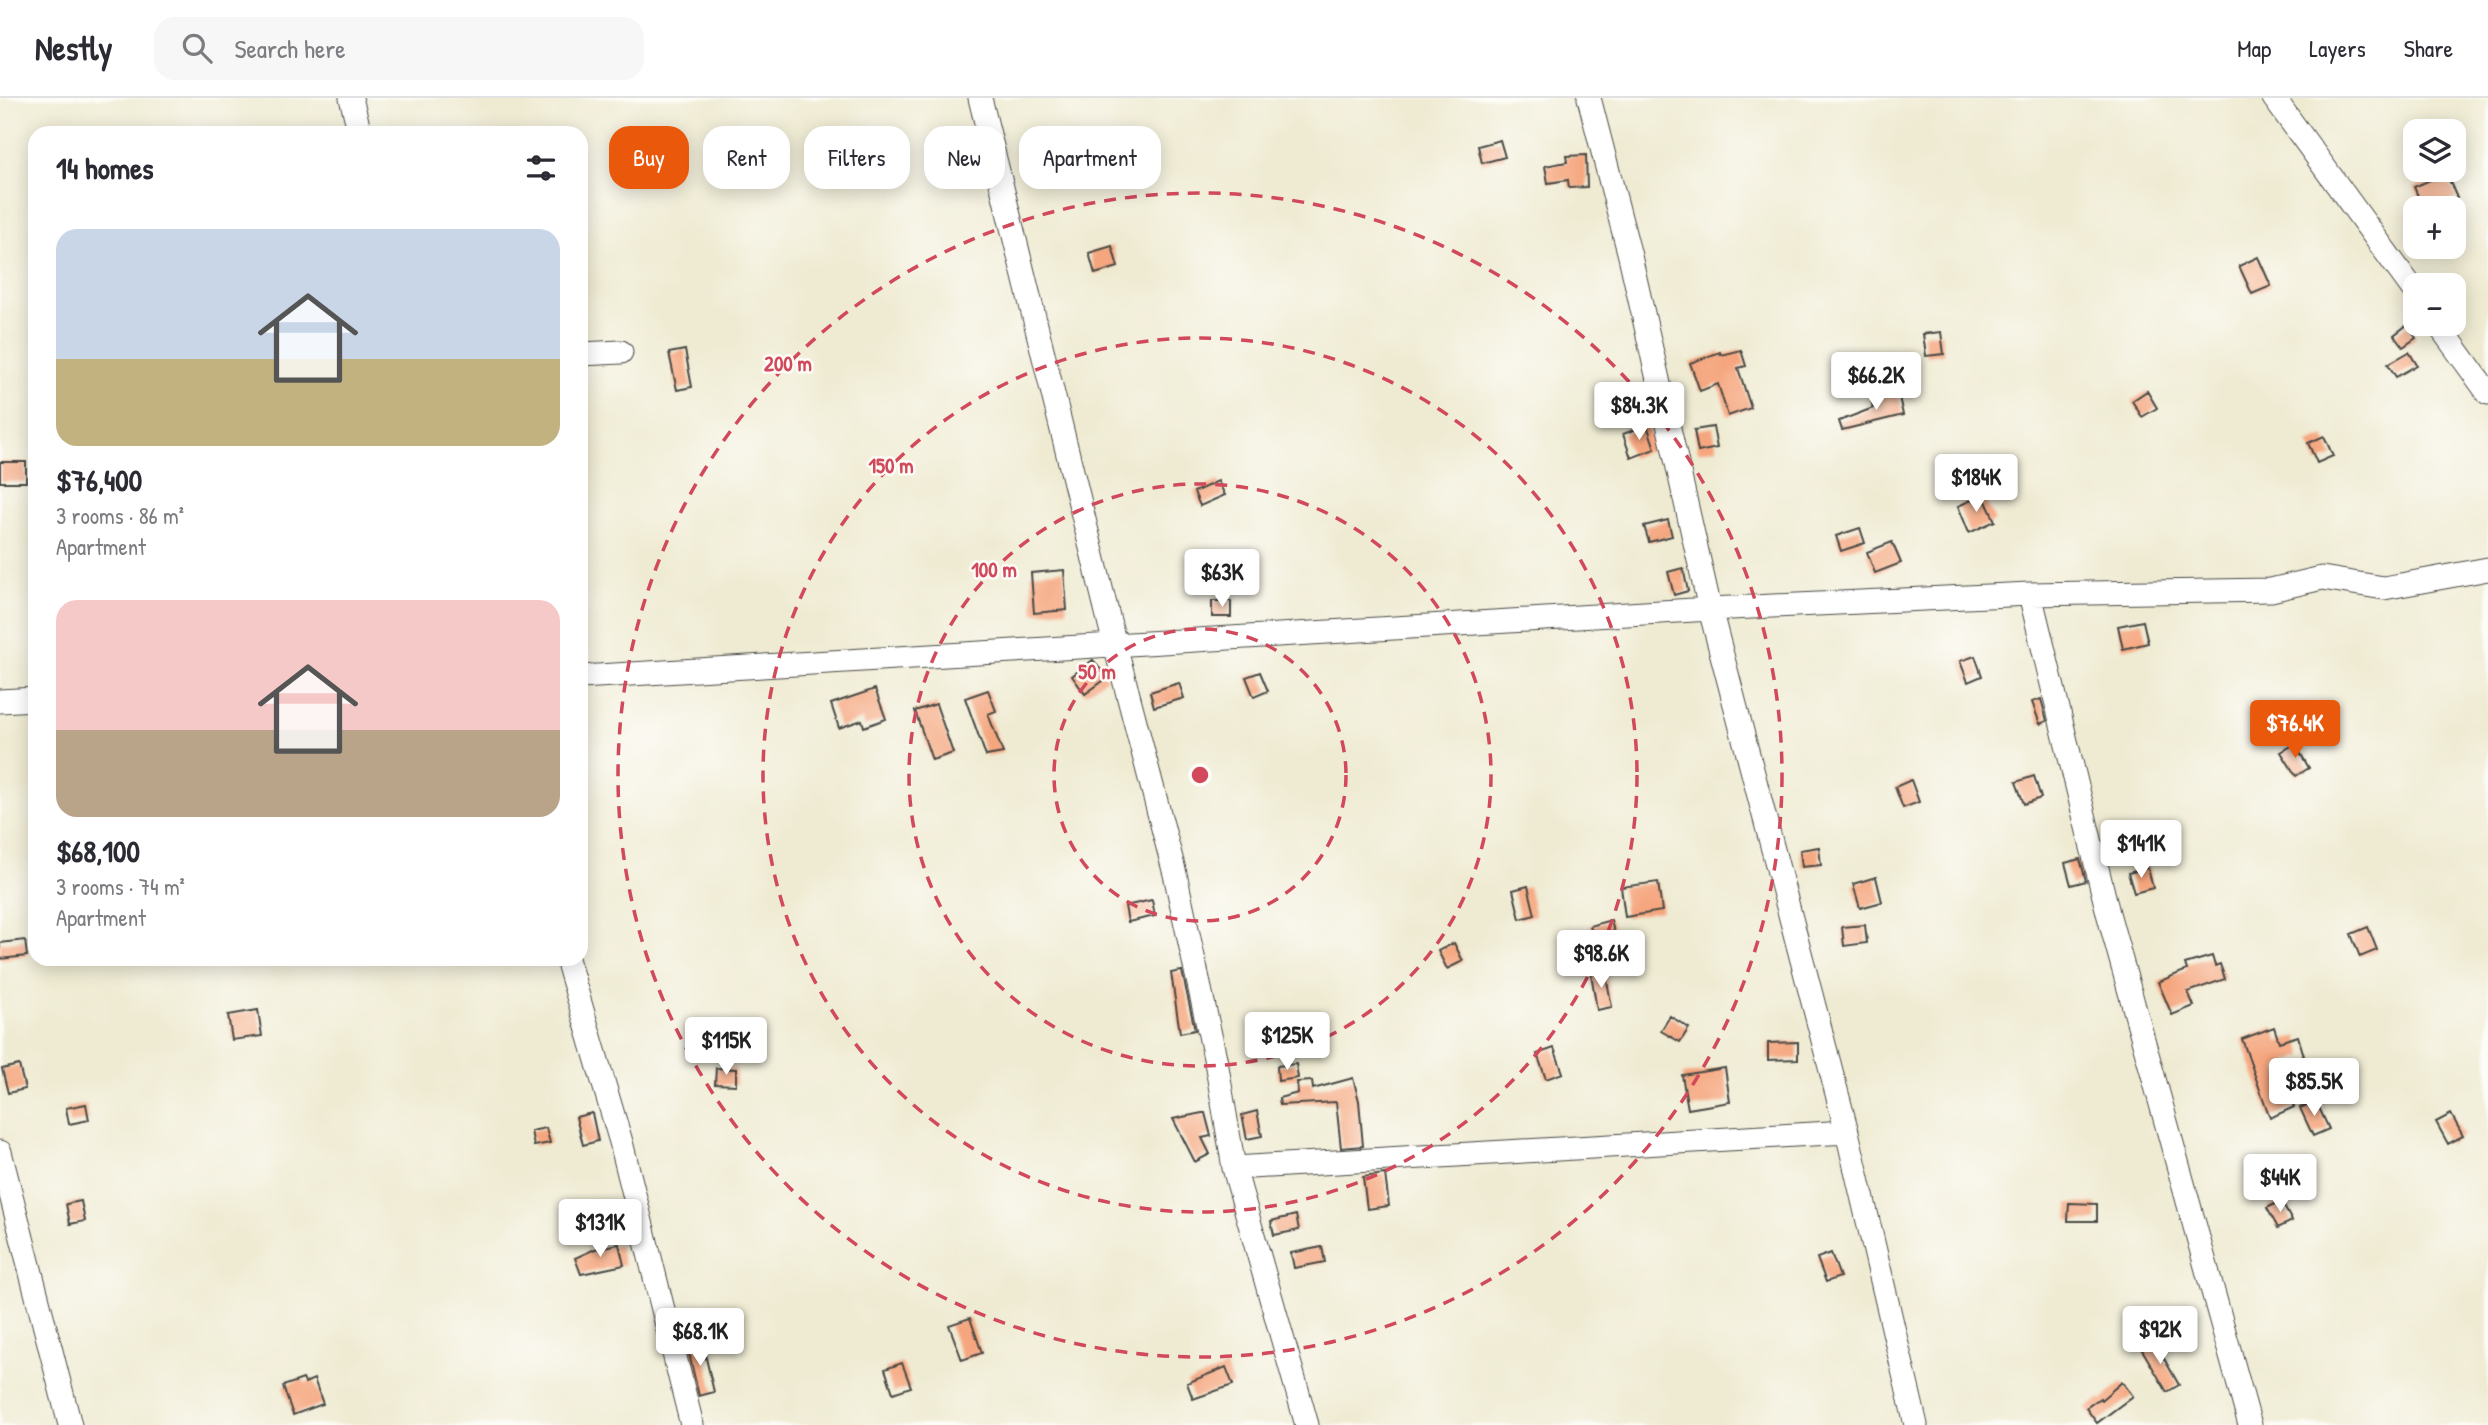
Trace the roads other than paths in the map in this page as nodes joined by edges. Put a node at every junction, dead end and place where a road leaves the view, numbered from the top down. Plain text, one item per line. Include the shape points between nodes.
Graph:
1 (351, 98) edge
2 (980, 98) edge
3 (1589, 98) edge
4 (2274, 98) edge
5 (358, 126) edge
6 (2403, 275) edge
7 (2447, 336) edge
8 (621, 352) dead end
9 (588, 354) edge
10 (2488, 393) edge
11 (2488, 569) edge
12 (2030, 594) junction
13 (1710, 609) junction
14 (1115, 645) junction
15 (588, 677) edge
16 (28, 699) edge
17 (0, 701) edge
18 (569, 966) edge
19 (1847, 1132) junction
20 (0, 1152) edge
21 (1234, 1168) junction
22 (70, 1425) edge
23 (692, 1425) edge
24 (1307, 1425) edge
25 (1916, 1425) edge
26 (2250, 1425) edge

1 - 5 street
2 - 14 street
3 - 13 street
4 - 6 street
7 - 10 street
8 - 9 street
11 - 12 street via 2384,588 2322,578 2271,590
12 - 13 street
12 - 26 street via 2108,914
13 - 14 street
13 - 19 street
14 - 15 street
14 - 21 street via 1175,874
16 - 17 street
18 - 23 street via 621,1142
19 - 21 street
19 - 25 street
20 - 22 street
21 - 24 street

